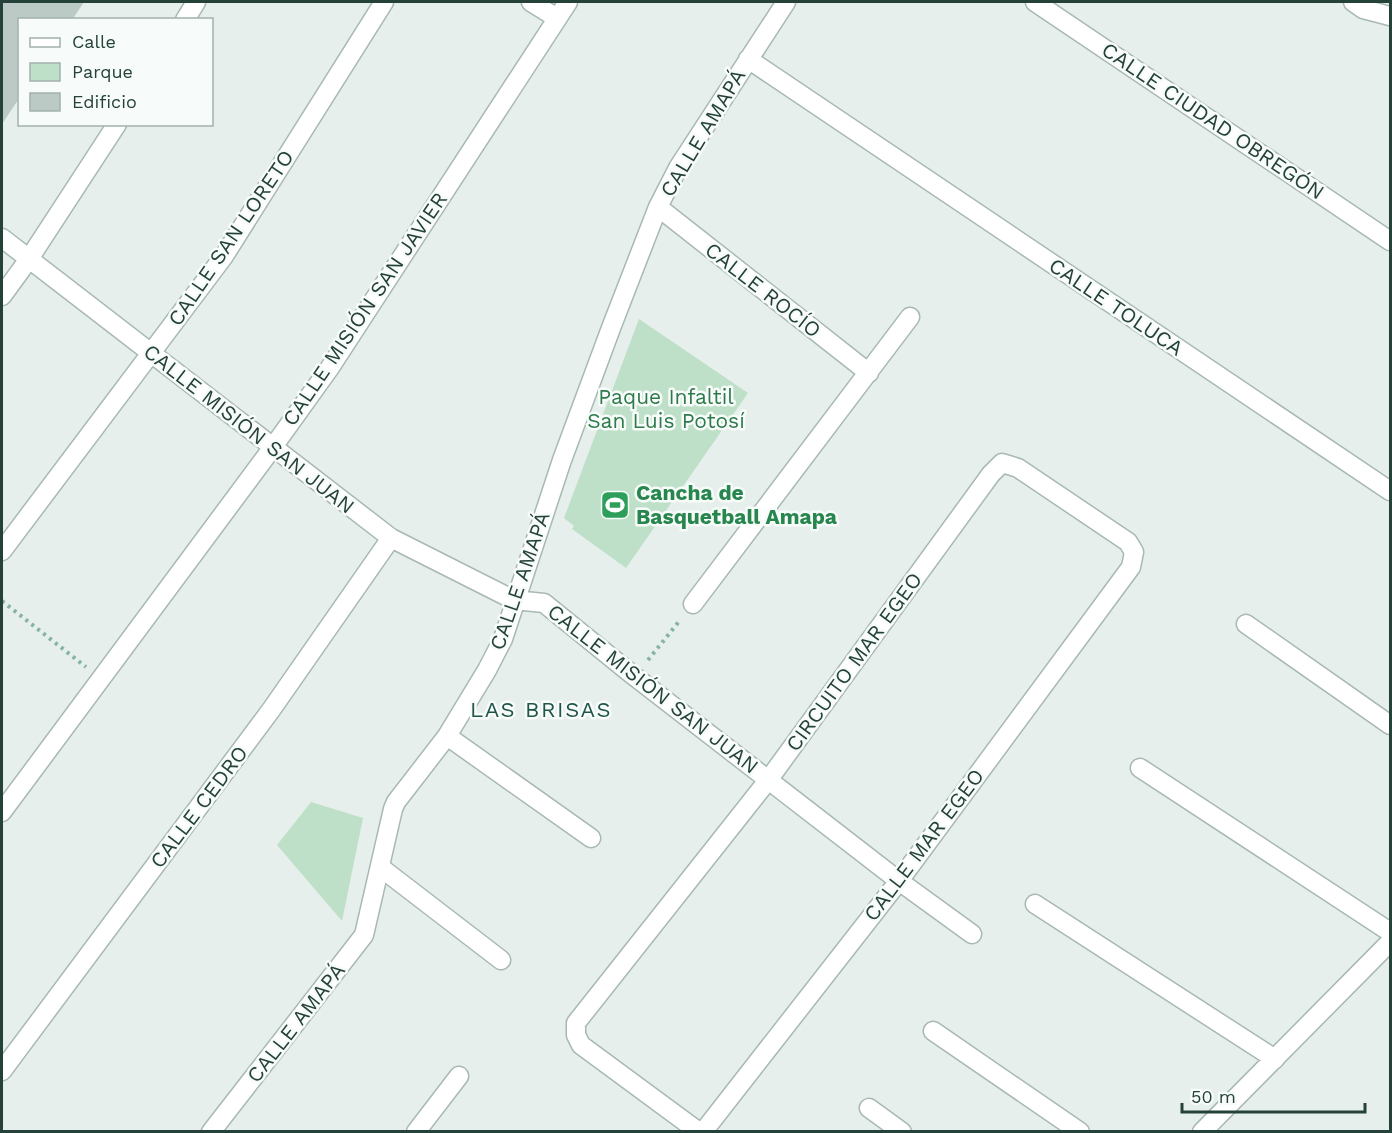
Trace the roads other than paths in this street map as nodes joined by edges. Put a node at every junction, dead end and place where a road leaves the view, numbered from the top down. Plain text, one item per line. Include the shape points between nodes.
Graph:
1 (196, 2) edge
2 (384, 2) edge
3 (531, 2) edge
4 (568, 2) edge
5 (786, 2) edge
6 (1035, 2) edge
7 (1353, 2) edge
8 (1390, 16) edge
9 (186, 18) edge
10 (557, 18) junction
11 (748, 59) junction
12 (116, 126) edge
13 (658, 207) junction
14 (2, 238) edge
15 (1390, 241) edge
16 (29, 259) junction
17 (2, 296) edge
18 (910, 317) dead end
19 (152, 353) junction
20 (869, 373) junction
21 (273, 447) junction
22 (1390, 491) edge
23 (391, 538) junction
24 (2, 551) edge
25 (1134, 552) joint
26 (514, 600) junction
27 (693, 604) road end
28 (1246, 624) dead end
29 (1390, 725) edge
30 (447, 736) junction
31 (1140, 768) dead end
32 (769, 779) junction
33 (2, 812) edge
34 (591, 838) dead end
35 (380, 867) junction
36 (899, 881) junction
37 (1035, 904) dead end
38 (1390, 932) edge
39 (972, 934) dead end
40 (1390, 942) edge
41 (501, 960) dead end
42 (933, 1031) dead end
43 (1275, 1059) junction
44 (2, 1071) edge
45 (459, 1076) dead end
46 (869, 1108) dead end
47 (211, 1131) edge
48 (418, 1131) edge
49 (701, 1131) edge
50 (902, 1131) edge
51 (1080, 1131) edge
52 (1202, 1131) edge

1 - 9 street
2 - 19 street, CALLE SAN LORETO via 224,256
3 - 10 street
4 - 10 street, CALLE MISIÓN SAN JAVIER
5 - 11 street, CALLE AMAPÁ
6 - 15 street, CALLE CIUDAD OBREGÓN
7 - 8 street via 1363,9
10 - 21 street, CALLE MISIÓN SAN JAVIER via 329,369
11 - 13 street, CALLE AMAPÁ via 678,168
11 - 22 street, CALLE TOLUCA
12 - 16 street
13 - 20 street, CALLE ROCÍO
13 - 26 street, CALLE AMAPÁ via 562,460
14 - 16 street, CALLE MISIÓN SAN JUAN
16 - 17 street
16 - 19 street, CALLE MISIÓN SAN JUAN
18 - 20 street
19 - 21 street, CALLE MISIÓN SAN JUAN
19 - 24 street, CALLE SAN LORETO
20 - 27 street
21 - 23 street, CALLE MISIÓN SAN JUAN
21 - 33 street, CALLE MISIÓN SAN JAVIER
23 - 26 street, CALLE MISIÓN SAN JUAN
23 - 44 street, CALLE CEDRO via 271,710
25 - 32 street, CIRCUITO MAR EGEO via 1128,542 1018,468 1002,463 990,474
25 - 36 street, CALLE MAR EGEO via 1131,567
26 - 30 street, CALLE AMAPÁ via 503,639 488,670
26 - 32 street, CALLE MISIÓN SAN JUAN via 544,603
28 - 29 street
30 - 34 street
30 - 35 street, CALLE AMAPÁ via 396,802
31 - 38 street
32 - 36 street, CALLE MISIÓN SAN JUAN
32 - 49 street, CIRCUITO MAR EGEO via 576,1023 581,1045
35 - 41 street
35 - 47 street, CALLE AMAPÁ via 364,935
36 - 39 street, CALLE MISIÓN SAN JUAN
36 - 49 street, CALLE MAR EGEO
37 - 43 street
40 - 43 street
42 - 51 street
43 - 52 street
45 - 48 street
46 - 50 street

